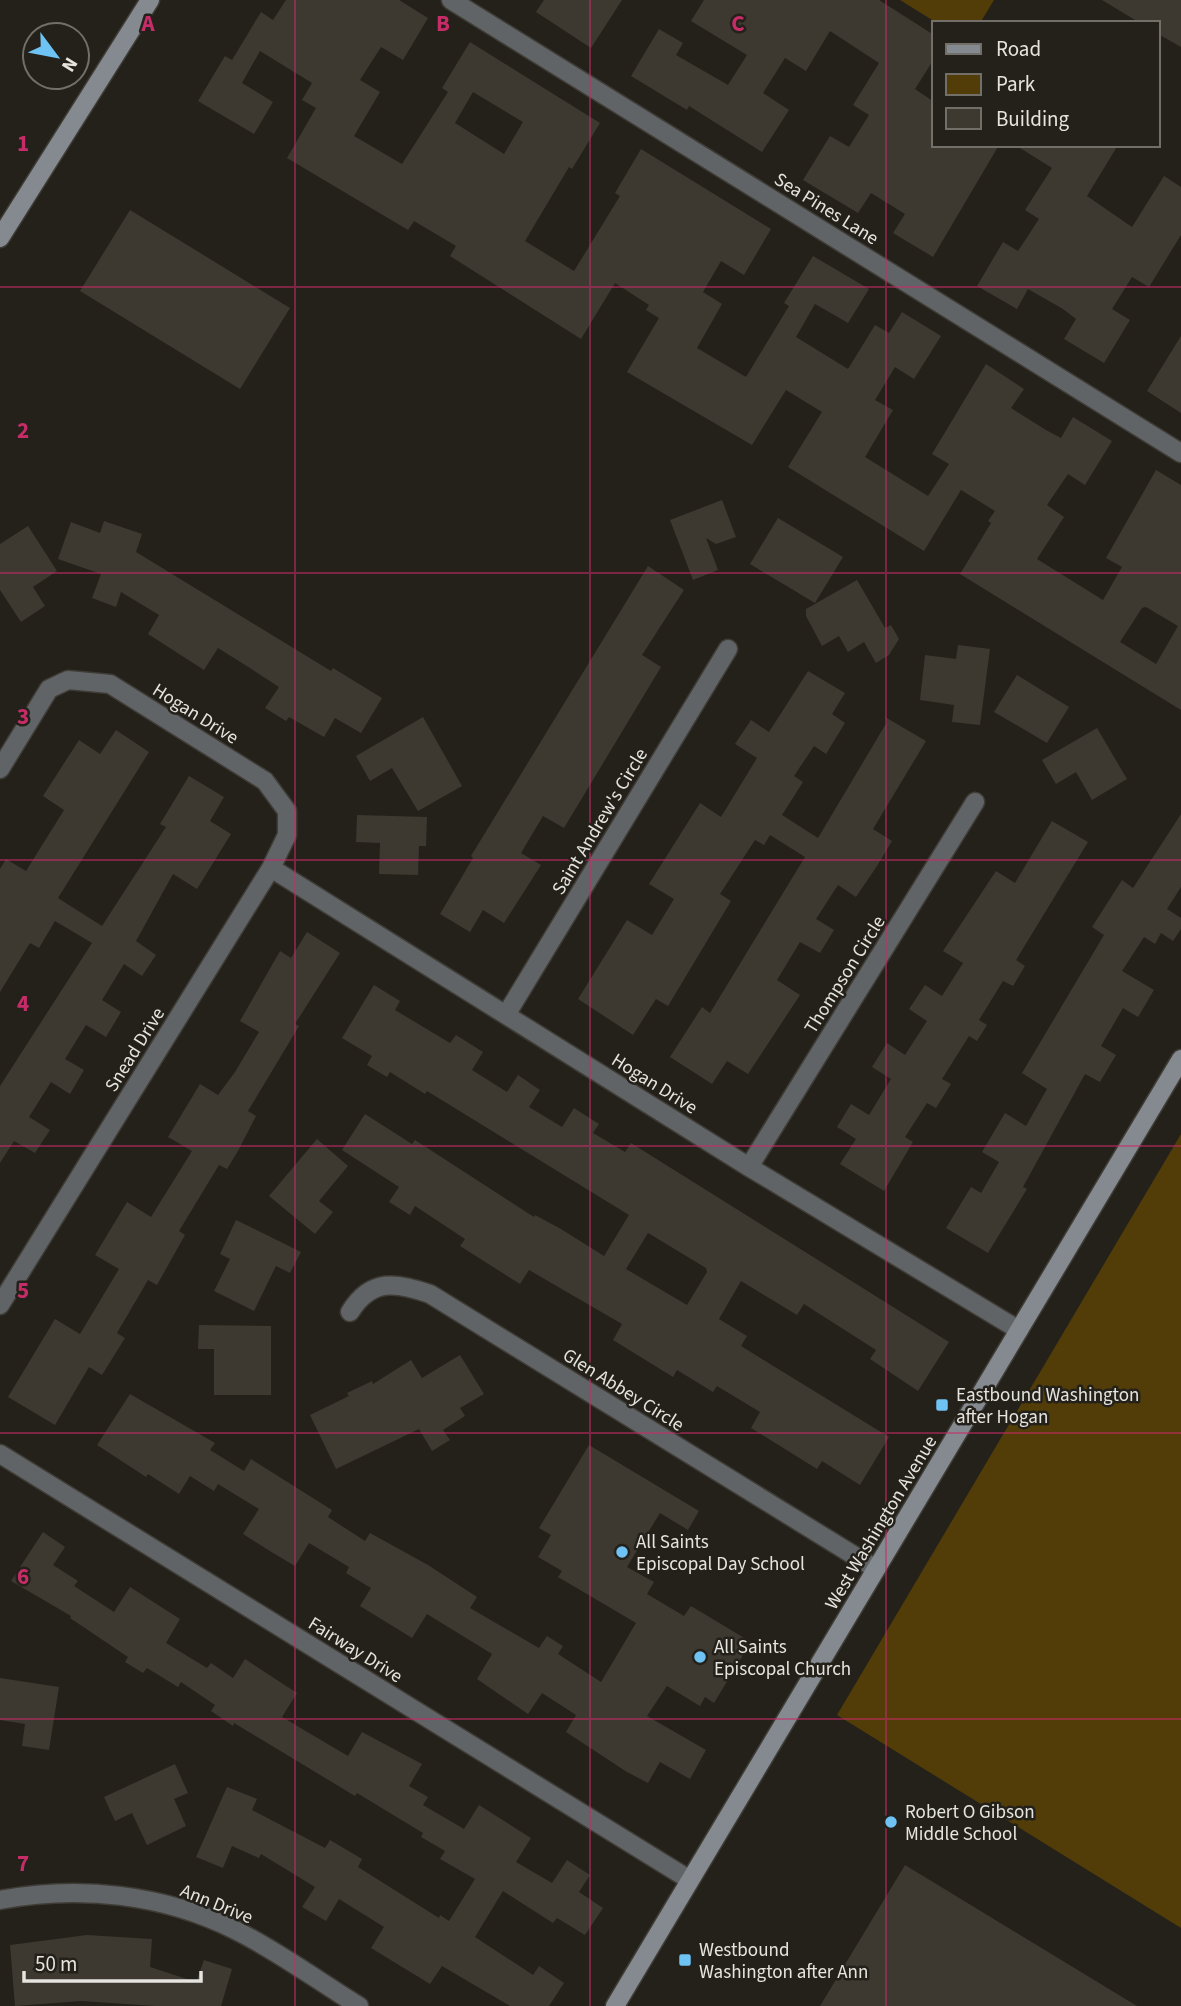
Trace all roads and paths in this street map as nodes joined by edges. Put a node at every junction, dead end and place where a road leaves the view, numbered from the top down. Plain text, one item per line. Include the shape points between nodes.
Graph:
1 (150, 0) edge
2 (451, 0) edge
3 (0, 238) edge
4 (1181, 453) edge
5 (728, 649) dead end
6 (0, 769) edge
7 (975, 803) dead end
8 (287, 811) joint
9 (271, 869) junction
10 (506, 1015) junction
11 (1181, 1059) edge
12 (749, 1167) junction
13 (0, 1305) edge
14 (350, 1312) dead end
15 (1019, 1330) junction
16 (0, 1454) edge
17 (876, 1569) junction
18 (690, 1880) junction
19 (0, 1900) edge
20 (359, 2006) edge
21 (615, 2006) edge

1 - 3 main road
2 - 4 street, Sea Pines Lane
5 - 10 street, Saint Andrew's Circle
6 - 8 street, Hogan Drive via 50,689 68,680 110,684 265,781
7 - 12 street, Thompson Circle
8 - 9 street, Snead Drive via 287,835
9 - 10 street, Hogan Drive
9 - 13 street, Snead Drive
10 - 12 street, Hogan Drive
11 - 15 main road, West Washington Avenue
12 - 15 street, Hogan Drive
14 - 17 street, Glen Abbey Circle via 359,1297 377,1287 404,1284 430,1294
15 - 17 main road, West Washington Avenue
16 - 18 street, Fairway Drive
17 - 18 main road, West Washington Avenue
18 - 21 main road, West Washington Avenue
19 - 20 street, Ann Drive via 23,1895 112,1894 179,1907 236,1930

